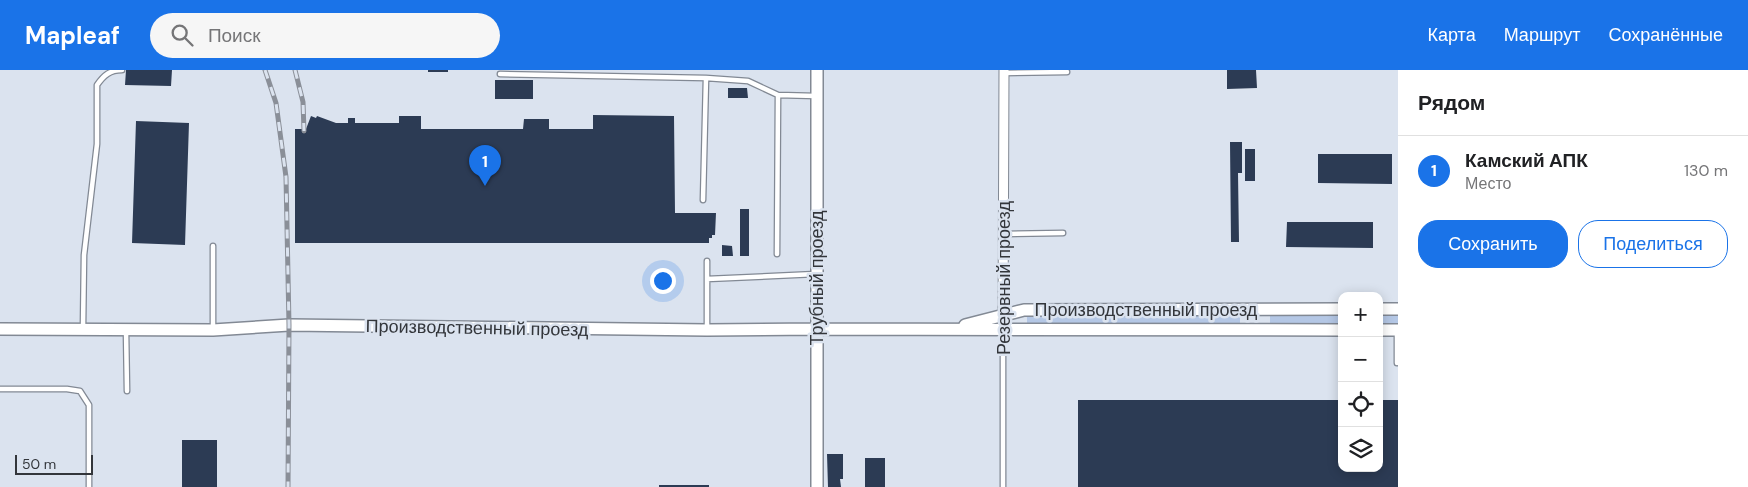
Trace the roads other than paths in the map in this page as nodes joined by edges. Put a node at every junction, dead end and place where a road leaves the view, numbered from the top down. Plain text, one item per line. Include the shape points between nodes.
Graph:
1 (122, 70) edge
2 (817, 70) edge
3 (1004, 71) edge
4 (1067, 72) dead end
5 (500, 74) dead end
6 (706, 78) junction
7 (778, 95) junction
8 (817, 96) junction
9 (703, 200) dead end
10 (1063, 233) dead end
11 (1004, 234) junction
12 (213, 246) dead end
13 (777, 254) dead end
14 (707, 261) dead end
15 (817, 274) junction
16 (707, 279) junction
17 (1338, 309) edge
18 (1383, 309) edge
19 (1398, 309) edge
20 (1255, 310) junction
21 (1003, 315) junction
22 (0, 329) edge
23 (817, 329) junction
24 (954, 329) junction
25 (83, 330) junction
26 (126, 330) junction
27 (213, 330) junction
28 (707, 330) junction
29 (1003, 330) junction
30 (1256, 330) junction
31 (1338, 330) edge
32 (1383, 330) edge
33 (1397, 330) edge
34 (1397, 362) edge
35 (0, 388) edge
36 (127, 391) dead end
37 (89, 487) edge
38 (817, 487) edge
39 (1003, 487) edge

1 - 25 lane via 114,70 104,76 97,85 97,144 84,255
2 - 8 street, Трубный проезд
3 - 4 lane
3 - 11 street, Резервный проезд
5 - 6 lane
6 - 7 lane via 748,81
6 - 9 lane
7 - 8 lane
7 - 13 lane
8 - 15 street, Трубный проезд
10 - 11 lane
11 - 21 street, Резервный проезд
12 - 27 lane
14 - 16 lane
15 - 16 lane
15 - 23 street, Трубный проезд
16 - 28 lane
17 - 20 street, Производственный проезд
18 - 19 street
20 - 21 street, Производственный проезд via 1024,310
20 - 30 street
21 - 24 street, Производственный проезд
21 - 29 street, Резервный проезд
22 - 25 street, Производственный проезд
23 - 24 street, Производственный проезд
23 - 28 street, Производственный проезд
23 - 38 street, Трубный проезд
24 - 29 street, Производственный проезд
25 - 26 street, Производственный проезд
26 - 27 street, Производственный проезд
26 - 36 lane
27 - 28 street, Производственный проезд via 299,326
29 - 30 street, Производственный проезд
29 - 39 lane, Резервный проезд
30 - 31 street, Производственный проезд
32 - 33 street
33 - 34 lane
35 - 37 lane via 80,391 90,405

